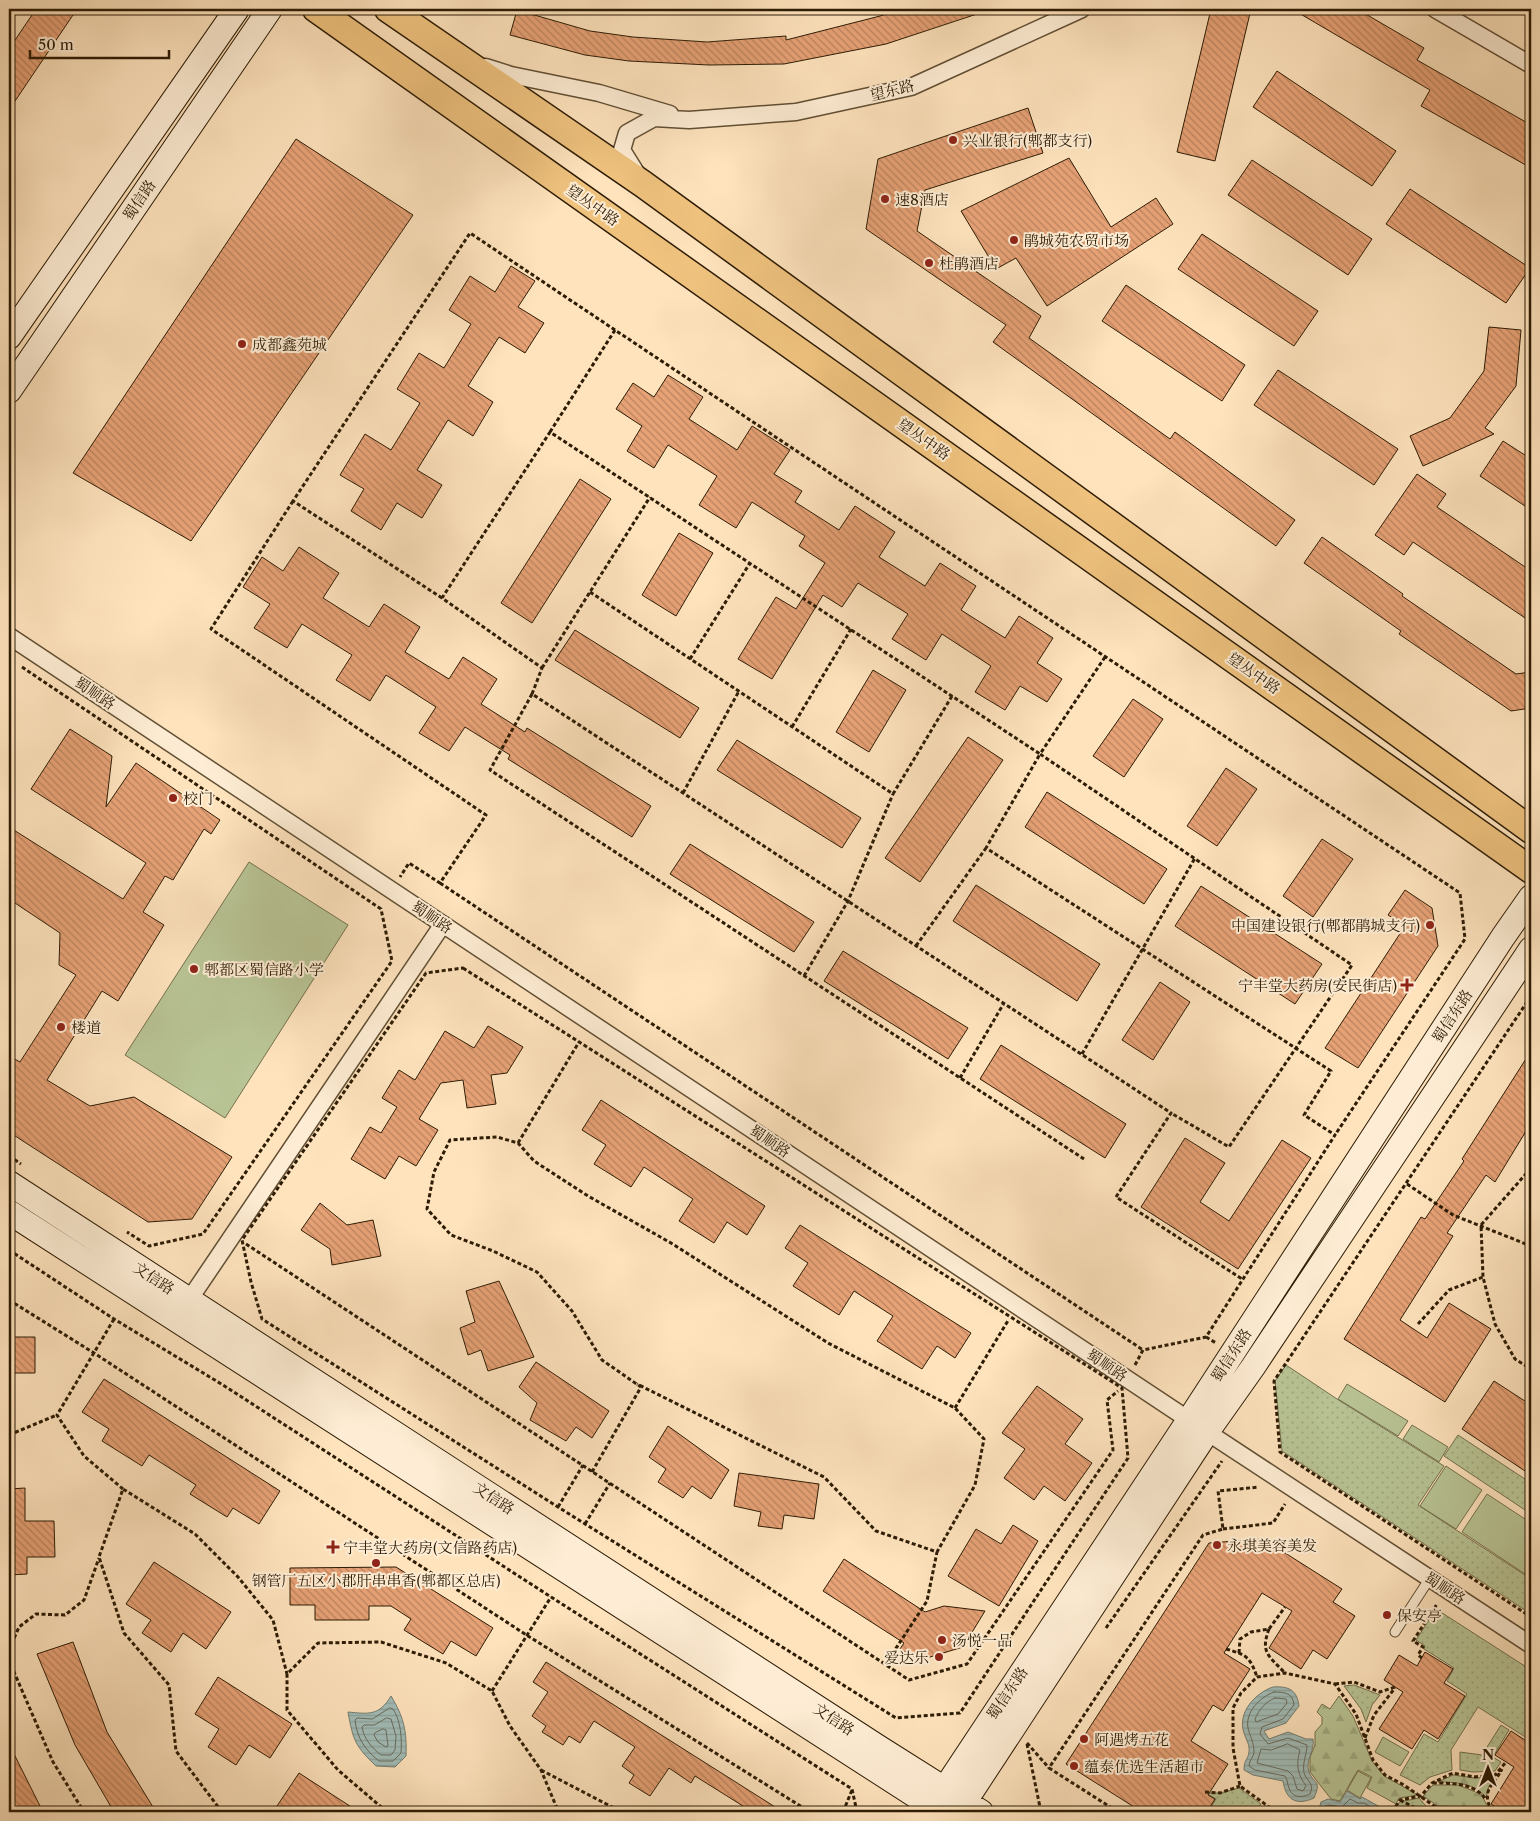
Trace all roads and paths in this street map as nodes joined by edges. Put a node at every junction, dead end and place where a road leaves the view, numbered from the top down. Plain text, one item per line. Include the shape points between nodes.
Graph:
1 (237, 9) edge
2 (270, 9) edge
3 (316, 9) edge
4 (388, 9) edge
5 (1082, 9) edge
6 (1435, 9) edge
7 (463, 59) junction
8 (1531, 65) edge
9 (689, 120) junction
10 (643, 184) junction
11 (615, 330) junction
12 (9, 337) edge
13 (9, 390) edge
14 (550, 432) junction
15 (650, 497) junction
16 (293, 501) junction
17 (750, 563) junction
18 (590, 592) junction
19 (442, 598) junction
20 (851, 630) junction
21 (9, 636) edge
22 (1105, 656) junction
23 (690, 659) junction
24 (17, 664) dead end
25 (542, 668) junction
26 (739, 691) junction
27 (532, 694) junction
28 (952, 696) junction
29 (792, 727) junction
30 (1040, 754) junction
31 (683, 793) junction
32 (893, 794) junction
33 (1531, 830) edge
34 (986, 848) junction
35 (1195, 858) junction
36 (1531, 870) edge
37 (440, 883) junction
38 (392, 890) junction
39 (1531, 897) edge
40 (848, 901) junction
41 (381, 909) junction
42 (443, 924) junction
43 (916, 946) junction
44 (1143, 949) junction
45 (1531, 949) edge
46 (804, 976) junction
47 (1531, 996) edge
48 (1004, 1003) junction
49 (579, 1042) junction
50 (1296, 1048) junction
51 (1082, 1054) junction
52 (960, 1078) junction
53 (1171, 1113) junction
54 (1335, 1135) junction
55 (518, 1143) junction
56 (1084, 1159) dead end
57 (1531, 1168) edge
58 (9, 1183) edge
59 (1407, 1184) junction
60 (9, 1212) edge
61 (1481, 1226) junction
62 (124, 1230) dead end
63 (242, 1240) junction
64 (1531, 1246) edge
65 (9, 1250) edge
66 (1483, 1277) junction
67 (1242, 1279) junction
68 (9, 1300) edge
69 (189, 1300) junction
70 (1010, 1317) junction
71 (114, 1319) junction
72 (1418, 1324) dead end
73 (1143, 1350) junction
74 (94, 1353) junction
75 (1531, 1369) edge
76 (1125, 1383) junction
77 (637, 1384) junction
78 (955, 1408) junction
79 (56, 1415) junction
80 (1198, 1426) junction
81 (9, 1435) edge
82 (583, 1465) junction
83 (1229, 1466) dead end
84 (592, 1472) junction
85 (1252, 1481) dead end
86 (610, 1483) junction
87 (1259, 1486) junction
88 (123, 1489) junction
89 (1266, 1491) dead end
90 (1279, 1499) dead end
91 (1285, 1504) junction
92 (558, 1507) junction
93 (1293, 1509) dead end
94 (585, 1524) junction
95 (1223, 1529) junction
96 (937, 1552) junction
97 (99, 1557) junction
98 (1430, 1578) junction
99 (1421, 1592) junction
100 (551, 1598) junction
101 (1285, 1607) dead end
102 (1531, 1617) edge
103 (1269, 1629) junction
104 (1105, 1630) dead end
105 (1396, 1632) dead end
106 (528, 1636) junction
107 (1531, 1645) edge
108 (1226, 1649) dead end
109 (9, 1651) edge
110 (1239, 1653) junction
111 (1422, 1658) dead end
112 (886, 1665) junction
113 (1285, 1673) junction
114 (287, 1674) junction
115 (1257, 1677) junction
116 (1335, 1684) junction
117 (492, 1691) junction
118 (1365, 1738) junction
119 (1049, 1768) junction
120 (541, 1770) junction
121 (1432, 1783) junction
122 (1240, 1786) junction
123 (852, 1789) junction
124 (1205, 1792) dead end
125 (1421, 1796) junction
126 (1400, 1800) junction
127 (1486, 1800) junction
128 (937, 1805) edge
129 (1266, 1806) junction
130 (1437, 1808) junction
131 (968, 1809) edge
132 (84, 1812) edge
133 (222, 1812) edge
134 (387, 1812) edge
135 (562, 1812) edge
136 (637, 1812) edge
137 (810, 1812) edge
138 (843, 1812) edge
139 (857, 1812) edge
140 (1041, 1812) edge
141 (1118, 1812) edge
142 (1262, 1812) edge
143 (1276, 1812) edge
144 (1392, 1812) edge
145 (1423, 1812) edge
146 (1434, 1812) edge
147 (1488, 1812) edge
148 (1492, 1812) edge

1 - 12 main road, 蜀信路
2 - 13 main road, 蜀信路
3 - 36 main road, 望丛中路
4 - 7 main road
5 - 9 street, 望东路 via 911,88 796,112
6 - 8 street
7 - 9 street, 望东路 via 512,76 599,93
7 - 10 main road
9 - 10 street, 望东路 via 654,118 627,133 622,150
10 - 33 main road
11 - 14 path
11 - 16 path via 470,233
11 - 22 path
14 - 15 path
14 - 19 path
15 - 17 path
15 - 18 path
16 - 19 path
16 - 37 path via 211,629 486,815
17 - 20 path
17 - 23 path
18 - 23 path
18 - 25 path
19 - 25 path
20 - 28 path
20 - 29 path
21 - 38 street, 蜀顺路
22 - 30 path
22 - 54 path via 1460,893 1465,939
23 - 26 path
24 - 41 path
25 - 27 path
26 - 29 path
26 - 31 path
27 - 31 path
27 - 46 path via 490,770
28 - 30 path
28 - 32 path
29 - 32 path
30 - 34 path
30 - 35 path
31 - 40 path
32 - 40 path
34 - 43 path
34 - 44 path
35 - 44 path
35 - 50 path via 1352,965
37 - 38 path via 409,863
37 - 73 path
38 - 41 path
38 - 42 street, 蜀顺路
39 - 80 main road, 蜀信东路 via 1497,946
40 - 43 path
40 - 46 path
41 - 62 path via 392,961 202,1234 149,1246
42 - 69 street
42 - 76 street, 蜀顺路
43 - 48 path
44 - 50 path
44 - 51 path
45 - 80 main road, 蜀信东路 via 1258,1359
46 - 52 path
47 - 59 path
48 - 51 path
48 - 52 path
49 - 55 path
49 - 63 path via 463,968 426,973
49 - 70 path
50 - 53 path via 1229,1147
50 - 54 path via 1331,1071 1304,1115
51 - 53 path
52 - 56 path
53 - 67 path via 1116,1197
54 - 67 path
55 - 77 path via 497,1137 450,1140 434,1172 427,1209 451,1235 537,1272 572,1311 602,1360
55 - 78 path via 534,1160 588,1196 671,1243 828,1342
57 - 61 path
58 - 69 main road, 文信路
59 - 61 path via 1453,1215
59 - 102 path via 1274,1381 1280,1452
60 - 128 main road
61 - 64 path
61 - 66 path
63 - 82 path
63 - 92 path via 262,1319
65 - 71 path
66 - 72 path via 1449,1290
66 - 75 path via 1495,1324 1515,1359
67 - 73 path via 1206,1337
68 - 74 path
69 - 128 main road, 文信路 via 870,1742
70 - 76 path
70 - 78 path
71 - 74 path
71 - 100 path via 223,1385
73 - 76 path
74 - 79 path
74 - 106 path
76 - 80 street, 蜀顺路
76 - 94 path via 1128,1458 960,1713 896,1718
76 - 112 path via 1107,1400 1113,1450 967,1664 909,1680
77 - 84 path via 641,1387
77 - 96 path via 824,1477 876,1531
78 - 96 path via 984,1439 975,1485
79 - 81 path
79 - 88 path via 84,1456
80 - 98 street, 蜀顺路
80 - 128 main road, 蜀信东路
80 - 131 main road, 蜀信东路
82 - 84 path
82 - 92 path
83 - 104 path via 1221,1461
84 - 86 path
85 - 87 path
86 - 94 path
86 - 112 path
87 - 89 path
87 - 95 path via 1218,1491
88 - 97 path
88 - 114 path via 195,1534 238,1577 273,1620
90 - 91 path
91 - 93 path
91 - 95 path via 1273,1523
92 - 94 path
95 - 119 path via 1203,1535
96 - 112 path via 927,1600
97 - 109 path via 84,1600 65,1615 36,1614 19,1627
97 - 133 path via 124,1633 169,1685 176,1751
98 - 99 lane
98 - 107 street, 蜀顺路
99 - 105 lane
99 - 111 path via 1438,1604 1413,1641 1423,1647 1418,1655
100 - 106 path
100 - 123 path
101 - 103 path
103 - 110 path via 1250,1632 1240,1638
103 - 113 path via 1264,1642 1268,1656
106 - 117 path
106 - 137 path
108 - 110 path
109 - 132 path via 14,1672 52,1762
110 - 115 path via 1252,1662
113 - 115 path
113 - 116 path
114 - 117 path via 318,1643 381,1642 446,1663
114 - 134 path via 287,1710 338,1770
115 - 122 path via 1241,1693 1233,1708 1233,1748
116 - 118 path via 1356,1714
116 - 118 path via 1354,1682 1380,1692 1396,1687 1374,1714
117 - 120 path via 510,1726
118 - 125 path via 1373,1760 1385,1776
119 - 140 path via 1027,1742
119 - 141 path
120 - 135 path via 556,1806
120 - 136 path via 616,1809
121 - 125 path
121 - 127 path via 1458,1784 1482,1793
121 - 127 path via 1453,1773 1474,1777 1495,1775 1506,1762 1490,1787
122 - 124 path via 1220,1793
122 - 129 path
123 - 138 path
123 - 139 path
125 - 126 path
125 - 130 path
126 - 144 path
126 - 145 path
127 - 148 path
128 - 131 main road, 文信路
129 - 142 path
129 - 143 path
130 - 146 path
130 - 147 path

